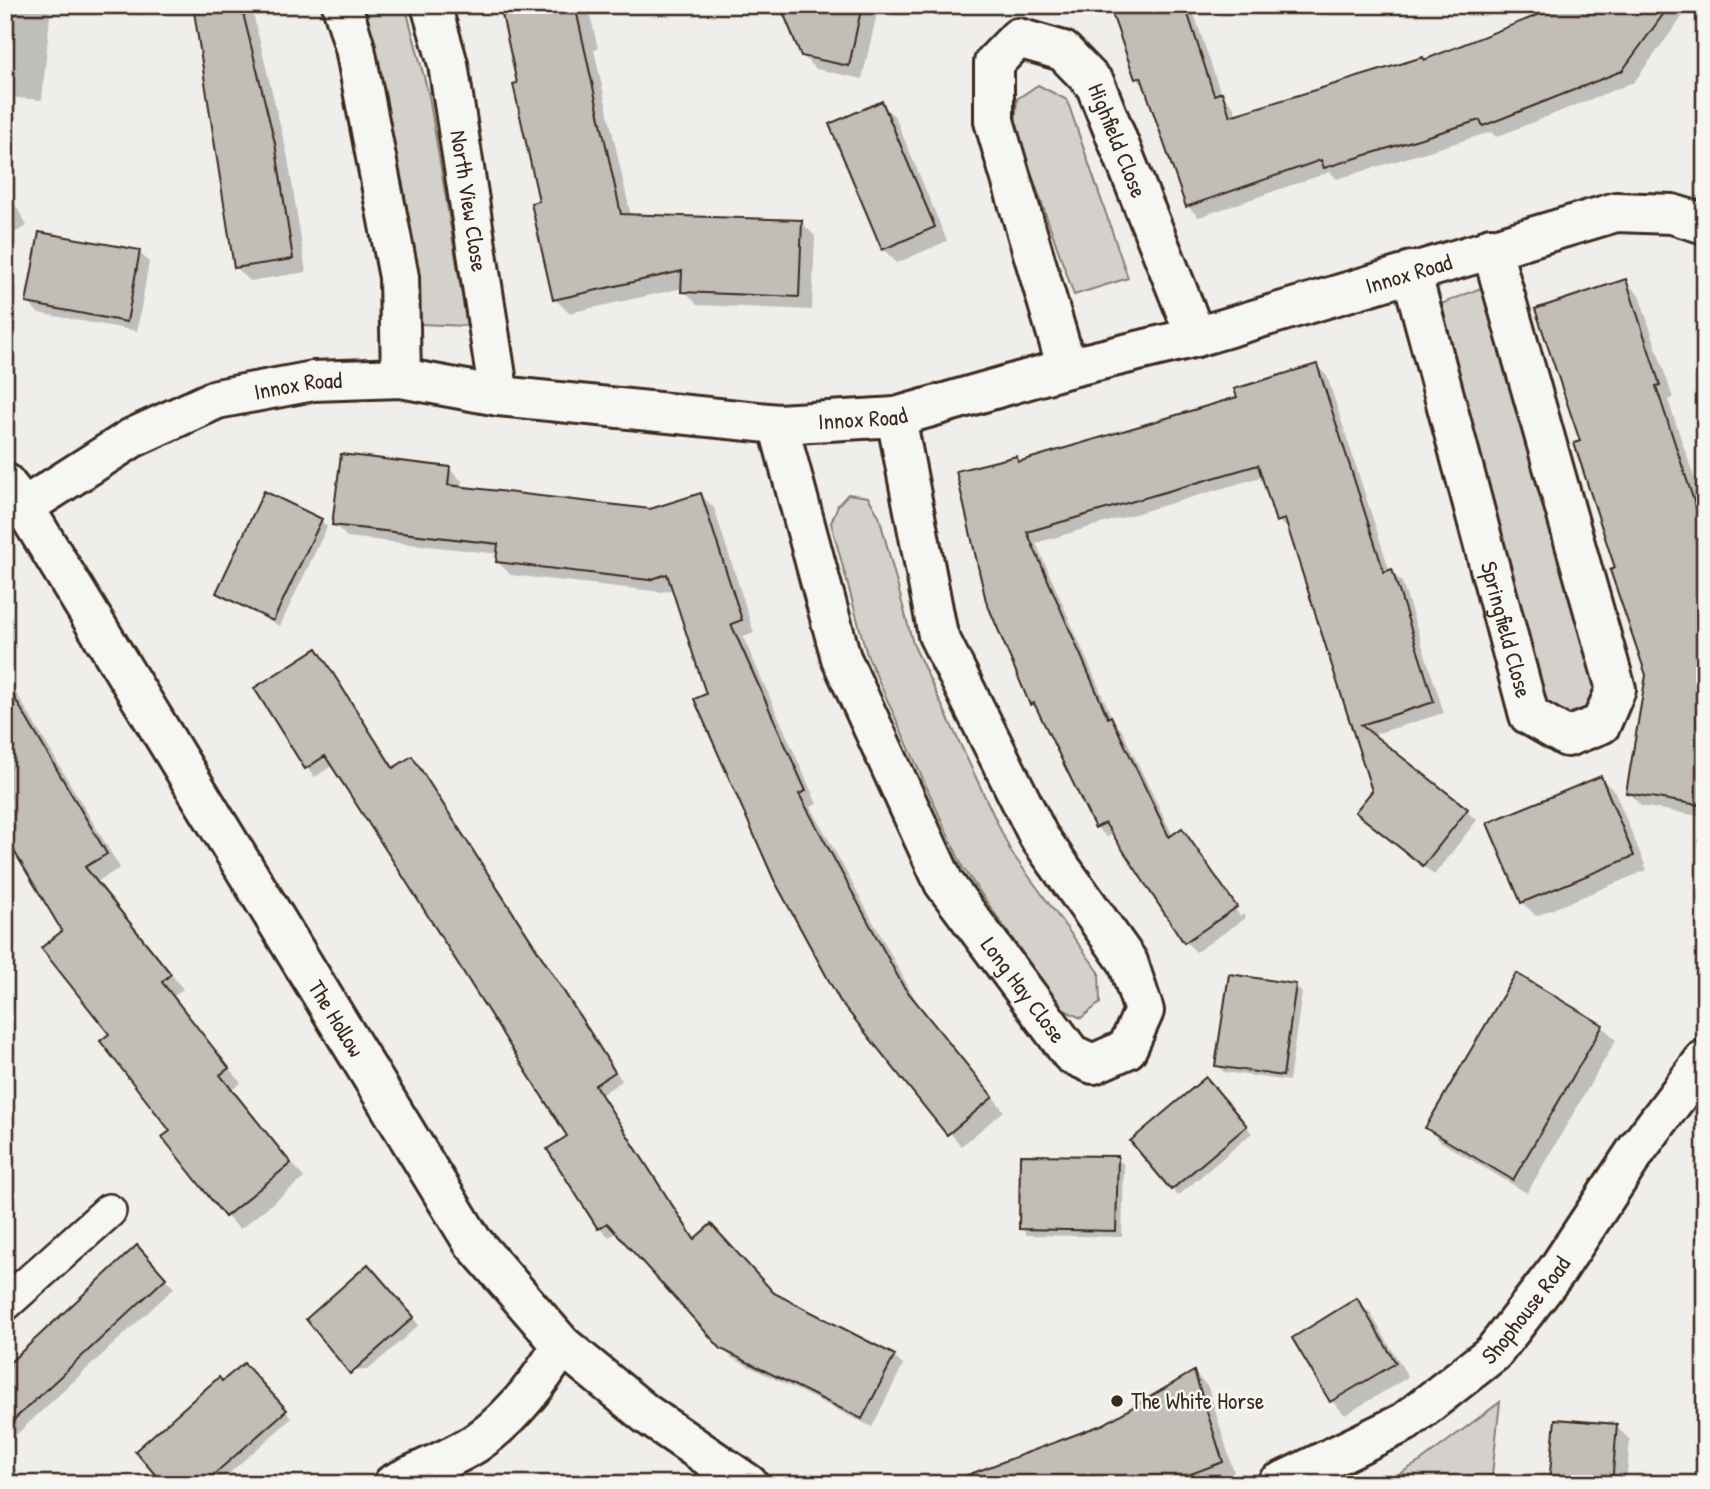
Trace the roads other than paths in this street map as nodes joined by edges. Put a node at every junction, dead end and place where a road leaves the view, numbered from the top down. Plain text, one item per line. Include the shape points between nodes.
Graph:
1 (342, 5) edge
2 (431, 5) edge
3 (1705, 224) edge
4 (1491, 247) junction
5 (1411, 271) junction
6 (1196, 337) junction
7 (1067, 368) junction
8 (401, 378) junction
9 (499, 396) junction
10 (896, 417) junction
11 (778, 424) junction
12 (10, 490) edge
13 (1705, 1059) edge
14 (109, 1211) dead end
15 (5, 1304) edge
16 (562, 1345) junction
17 (393, 1484) edge
18 (748, 1484) edge
19 (1277, 1484) edge

1 - 8 street via 355,48 399,276
2 - 9 street, North View Close via 448,64
3 - 4 street, Innox Road via 1672,214 1616,212
4 - 5 street, Innox Road
4 - 5 street, Springfield Close via 1616,689 1601,724 1566,737 1529,715
5 - 6 street, Innox Road
6 - 7 street, Innox Road
6 - 7 street, Highfield Close via 1095,84 1063,51 1018,38 994,63 994,121
7 - 10 street, Innox Road
8 - 9 street, Innox Road
8 - 12 street, Innox Road via 313,382 217,399
9 - 11 street, Innox Road
10 - 11 street, Innox Road
10 - 11 street, Long Hay Close via 938,635 1039,837 1128,962 1144,1011 1127,1049 1093,1064 1071,1054 944,883 841,658
12 - 16 street, The Hollow via 472,1241
13 - 19 street, Shophouse Road via 1638,1148 1558,1269 1493,1353 1405,1422
14 - 15 lane
16 - 17 street via 512,1412 475,1443
16 - 18 street, The Hollow via 646,1414

